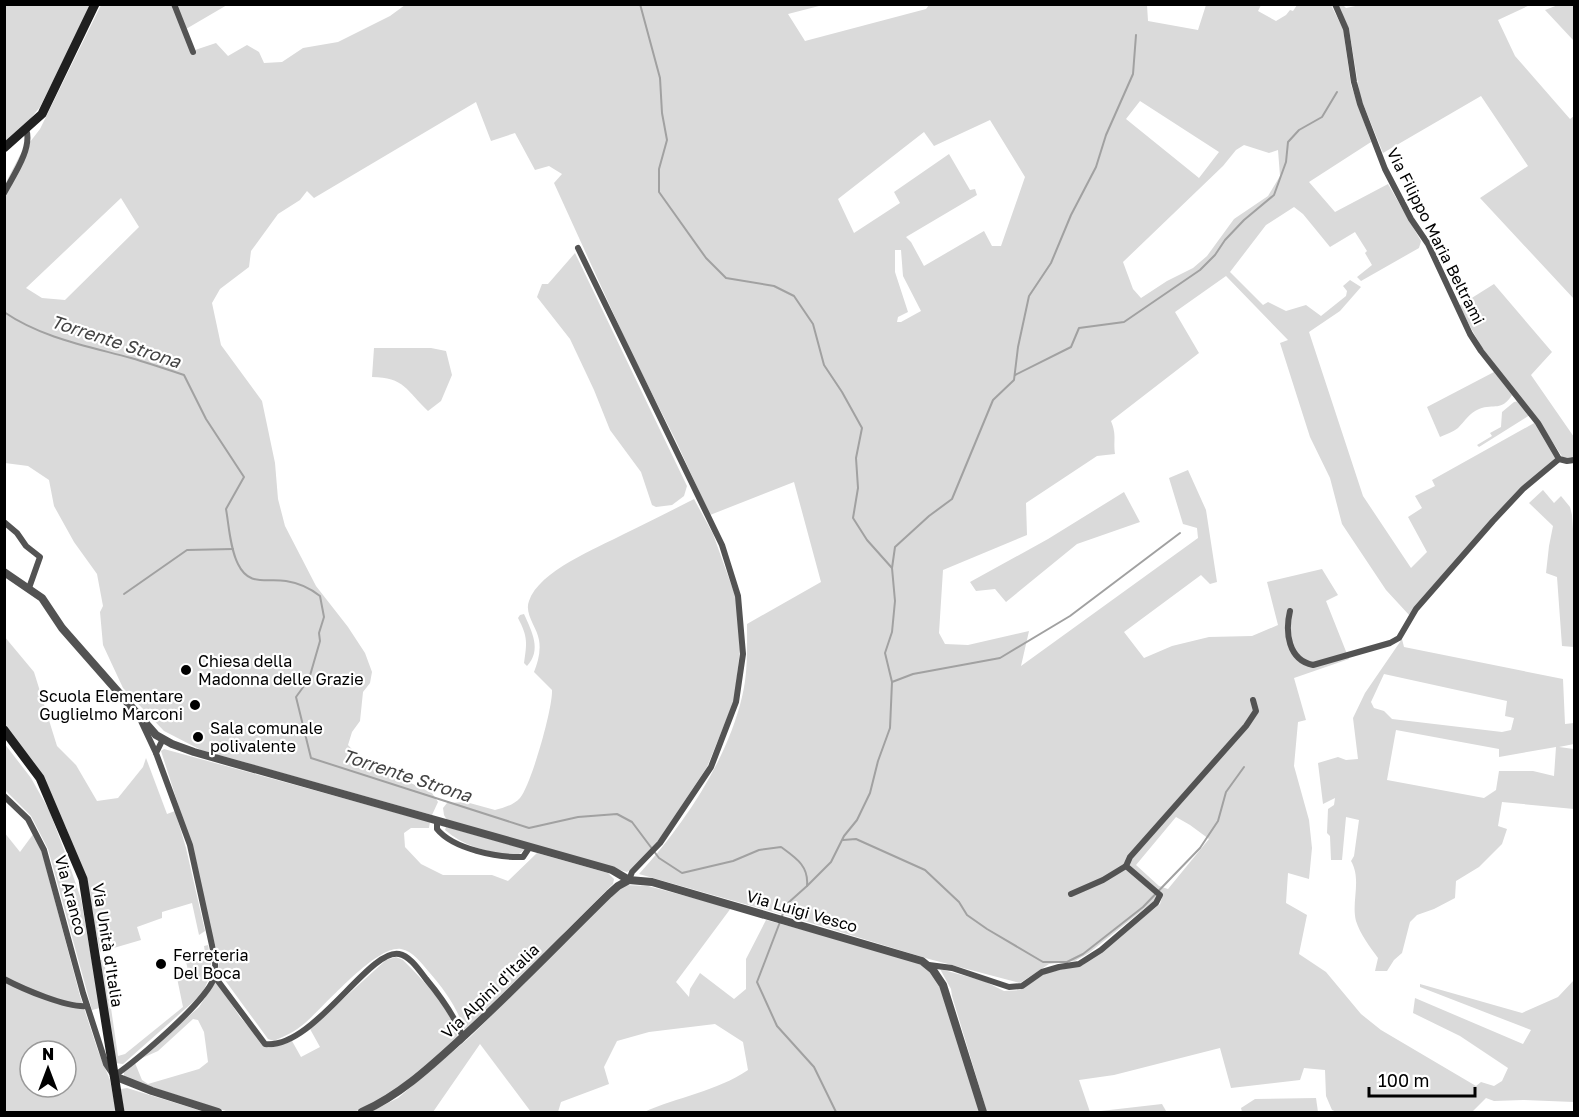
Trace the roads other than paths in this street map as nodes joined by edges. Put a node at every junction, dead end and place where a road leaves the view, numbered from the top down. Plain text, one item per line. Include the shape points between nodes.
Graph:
1 (94, 4) edge
2 (174, 4) edge
3 (1335, 4) edge
4 (193, 52) dead end
5 (26, 129) junction
6 (4, 148) edge
7 (4, 193) edge
8 (578, 248) dead end
9 (1559, 459) junction
10 (1575, 460) edge
11 (4, 522) edge
12 (4, 572) edge
13 (28, 588) junction
14 (1290, 611) dead end
15 (1253, 700) dead end
16 (136, 710) junction
17 (4, 730) edge
18 (163, 739) junction
19 (156, 753) junction
20 (4, 796) edge
21 (437, 821) junction
22 (529, 848) junction
23 (1126, 866) junction
24 (629, 880) junction
25 (1071, 894) dead end
26 (929, 964) junction
27 (215, 977) junction
28 (4, 979) edge
29 (88, 1010) junction
30 (104, 1012) junction
31 (463, 1037) junction
32 (114, 1076) junction
33 (120, 1113) edge
34 (218, 1113) edge
35 (362, 1113) edge
36 (983, 1113) edge

1 - 5 main road via 42,114
2 - 4 street
3 - 9 street, Via Filippo Maria Beltrami via 1346,29 1360,104 1385,169 1428,244 1470,334 1538,423
5 - 6 main road
5 - 7 street via 23,155
8 - 24 street via 722,545 738,597 743,654 736,702 711,767 660,843
9 - 10 street
9 - 14 street via 1523,489 1416,609 1399,638 1350,656 1313,665 1304,663 1289,642
11 - 13 street via 40,557
12 - 13 street
13 - 16 street via 42,598 62,628
15 - 23 street via 1256,711 1246,726
16 - 18 street
16 - 19 street
17 - 30 main road, Via Unità d'Italia via 40,777 83,879
18 - 19 street
18 - 21 street, Via Luigi Vesco via 194,752
19 - 27 street via 190,845 215,959
20 - 29 street, Via Aranco via 28,819 44,850
21 - 22 street, Via Luigi Vesco
21 - 22 street via 443,837 468,848 508,858 523,857
22 - 24 street, Via Luigi Vesco via 612,870
23 - 25 street
23 - 26 street, Via Luigi Vesco via 1160,895 1156,903 1101,950 1079,964 1042,972 1022,986 1009,987
24 - 26 street, Via Luigi Vesco via 652,882
24 - 31 street, Via Alpini d'Italia via 609,894
26 - 36 street via 943,985
27 - 31 street via 254,1032 266,1044 274,1045 300,1034 371,967 396,953 405,956 437,992
27 - 32 street via 202,998
28 - 29 street
29 - 30 street
29 - 32 street, Via Aranco via 106,1064
30 - 32 main road, Via Unità d'Italia
31 - 35 street, Via Alpini d'Italia via 421,1075
32 - 33 main road, Via Unità d'Italia
32 - 34 street

